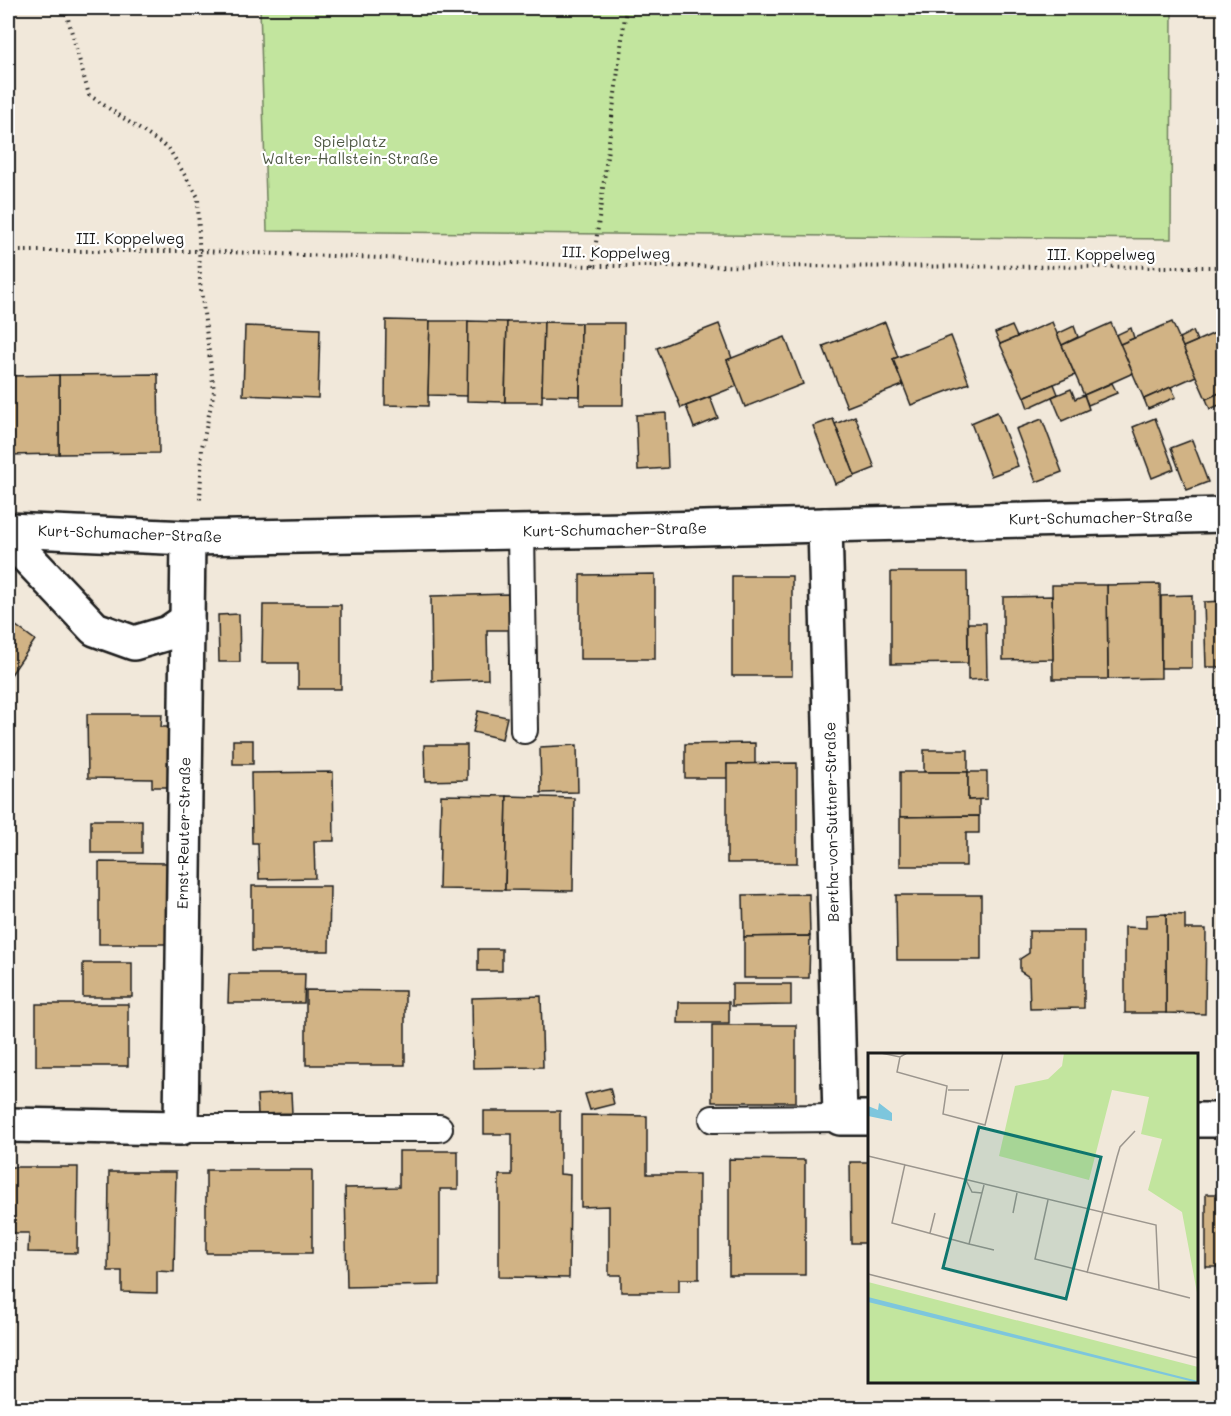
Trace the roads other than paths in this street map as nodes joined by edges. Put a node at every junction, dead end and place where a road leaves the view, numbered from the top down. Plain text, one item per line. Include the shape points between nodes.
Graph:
1 (1224, 515) edge
2 (825, 525) junction
3 (8, 530) edge
4 (521, 531) junction
5 (8, 537) edge
6 (194, 538) junction
7 (187, 620) junction
8 (524, 730) dead end
9 (855, 1118) edge
10 (713, 1119) dead end
11 (1198, 1120) edge
12 (1224, 1120) edge
13 (8, 1125) edge
14 (181, 1128) junction
15 (439, 1128) dead end

1 - 2 street, Kurt-Schumacher-Straße
2 - 4 street, Kurt-Schumacher-Straße
2 - 9 street, Bertha-von-Suttner-Straße
3 - 6 street, Kurt-Schumacher-Straße
4 - 6 street, Kurt-Schumacher-Straße
4 - 8 lane
5 - 7 street, Kurt-Schumacher-Straße via 95,628 134,643 168,633
6 - 7 street, Ernst-Reuter-Straße
7 - 14 street, Ernst-Reuter-Straße
9 - 10 lane, Bertha-von-Suttner-Straße
11 - 12 street
13 - 14 street
14 - 15 lane

